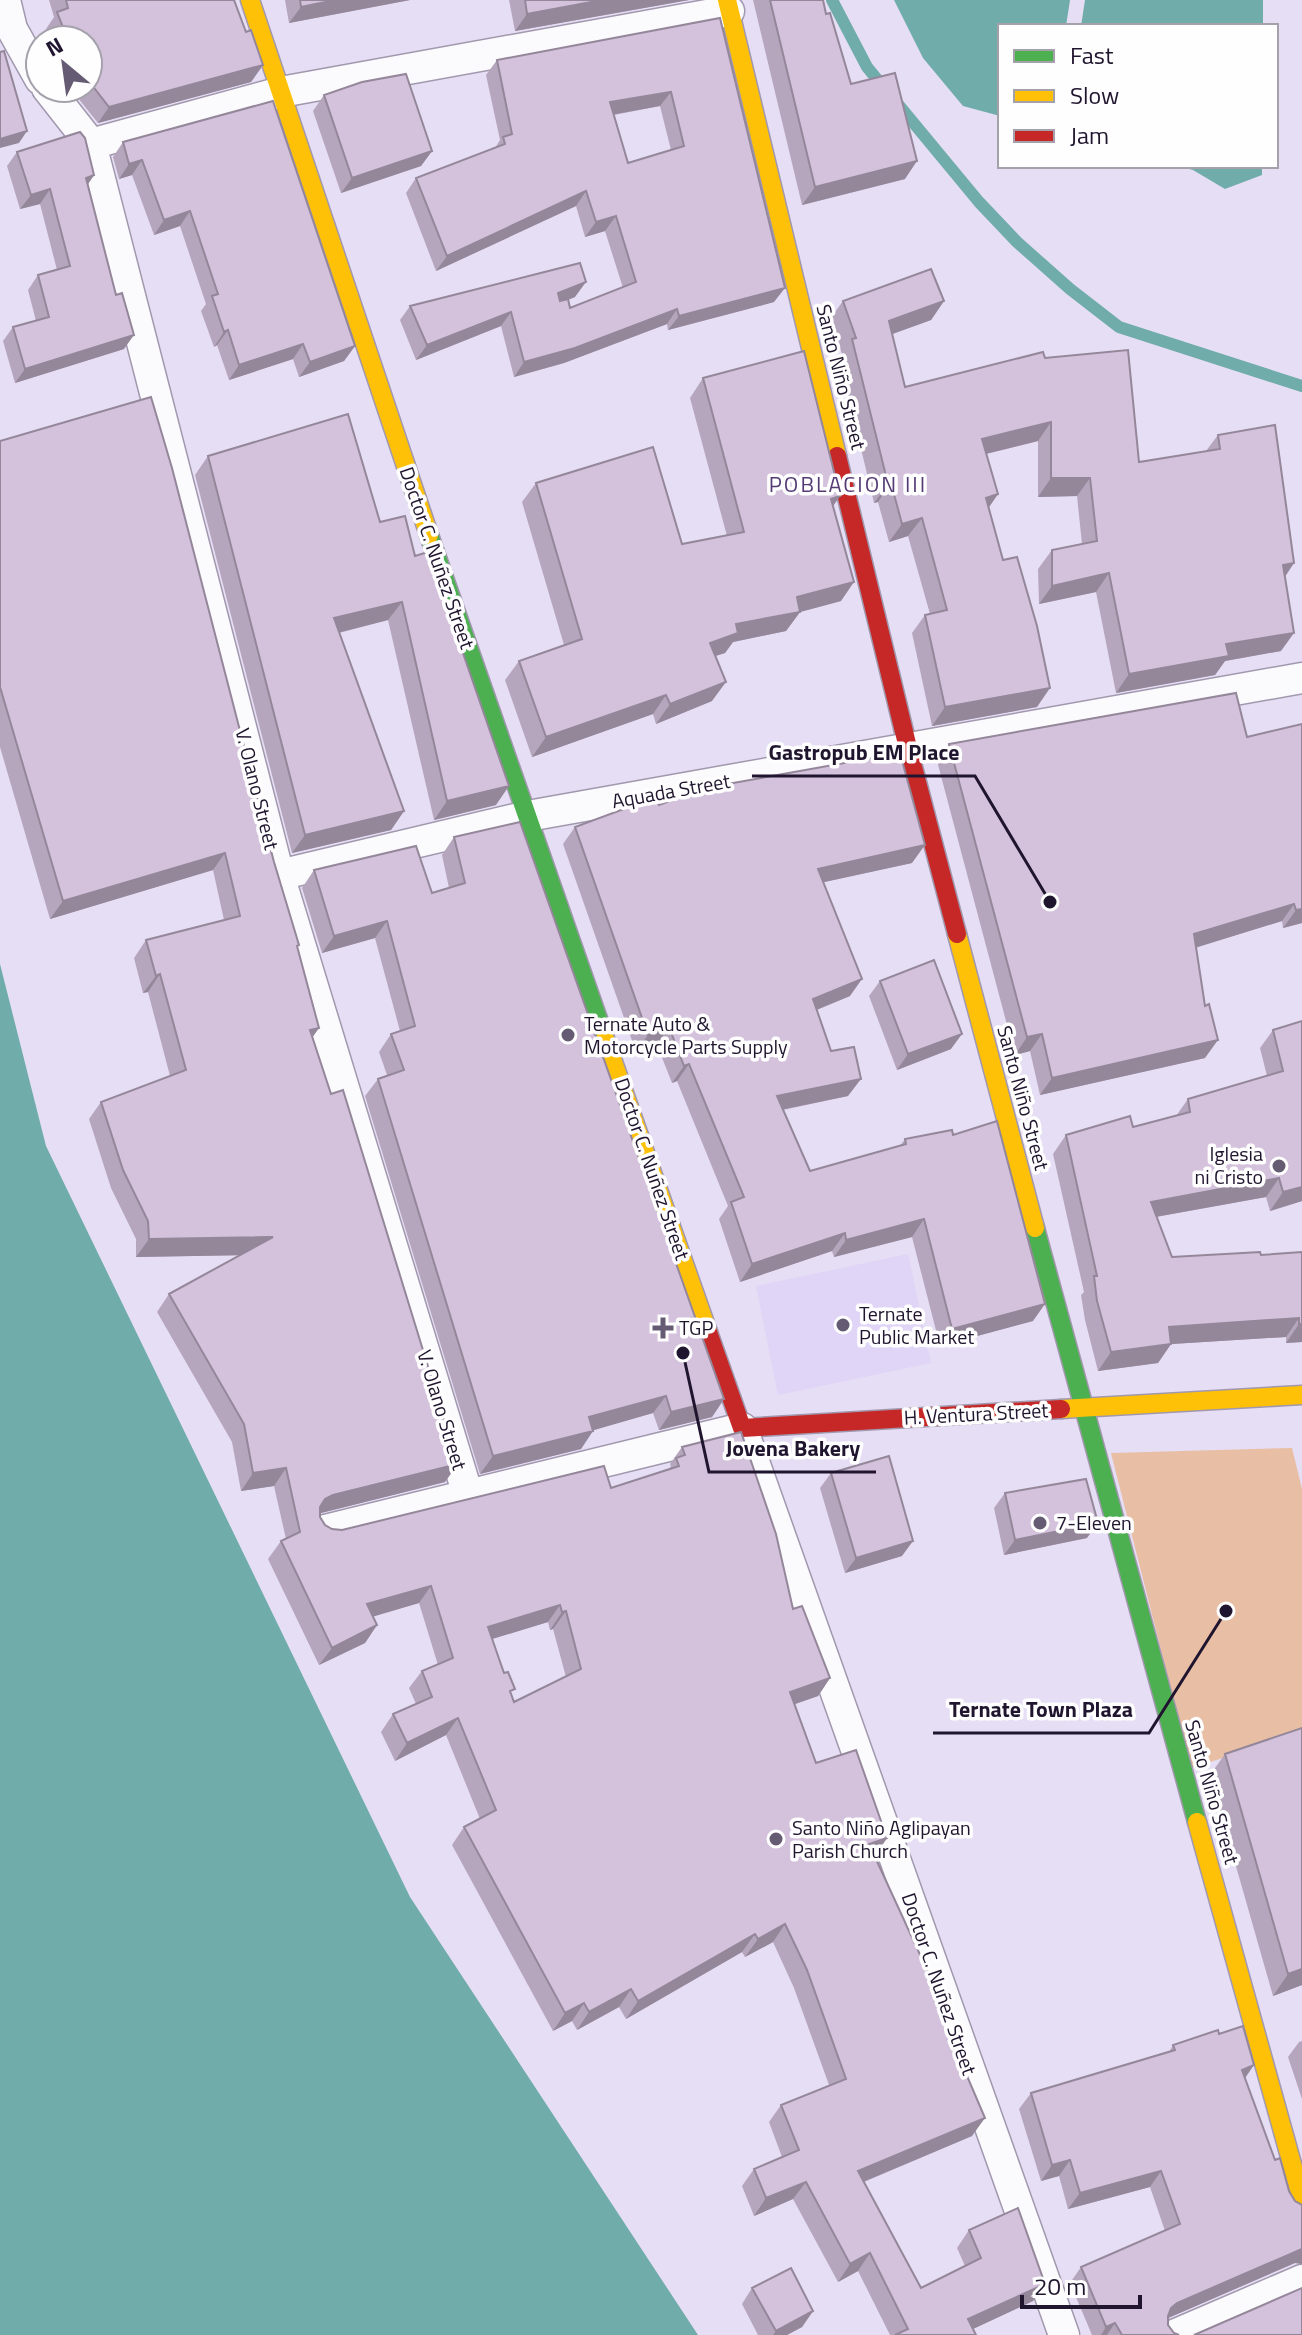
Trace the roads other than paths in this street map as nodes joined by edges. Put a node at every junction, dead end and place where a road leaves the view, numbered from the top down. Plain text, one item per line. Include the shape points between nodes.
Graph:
1 (5, 0) edge
2 (250, 0) edge
3 (728, 5) edge
4 (24, 50) edge
5 (281, 92) junction
6 (60, 104) edge
7 (91, 144) junction
8 (1302, 678) edge
9 (908, 748) junction
10 (528, 816) junction
11 (279, 875) junction
12 (1302, 1395) edge
13 (1082, 1408) junction
14 (742, 1428) junction
15 (468, 1495) junction
16 (325, 1530) edge
17 (1302, 2200) edge
18 (1302, 2280) edge
19 (1064, 2335) edge
20 (1174, 2335) edge

1 - 4 street
2 - 5 street, Doctor C. Nuñez Street
3 - 5 street
3 - 9 street, Santo Niño Street
5 - 7 street
5 - 10 street, Doctor C. Nuñez Street
6 - 7 street, V. Olano Street
7 - 11 street, V. Olano Street
8 - 9 street, Aquada Street
9 - 10 street, Aquada Street
9 - 13 street, Santo Niño Street
10 - 11 street, Aquada Street
10 - 14 street, Doctor C. Nuñez Street
11 - 15 street, V. Olano Street
12 - 13 street, H. Ventura Street
13 - 14 street, H. Ventura Street
13 - 17 street, Santo Niño Street
14 - 15 street, H. Ventura Street
14 - 19 street, Doctor C. Nuñez Street
15 - 16 street, H. Ventura Street
18 - 20 street

